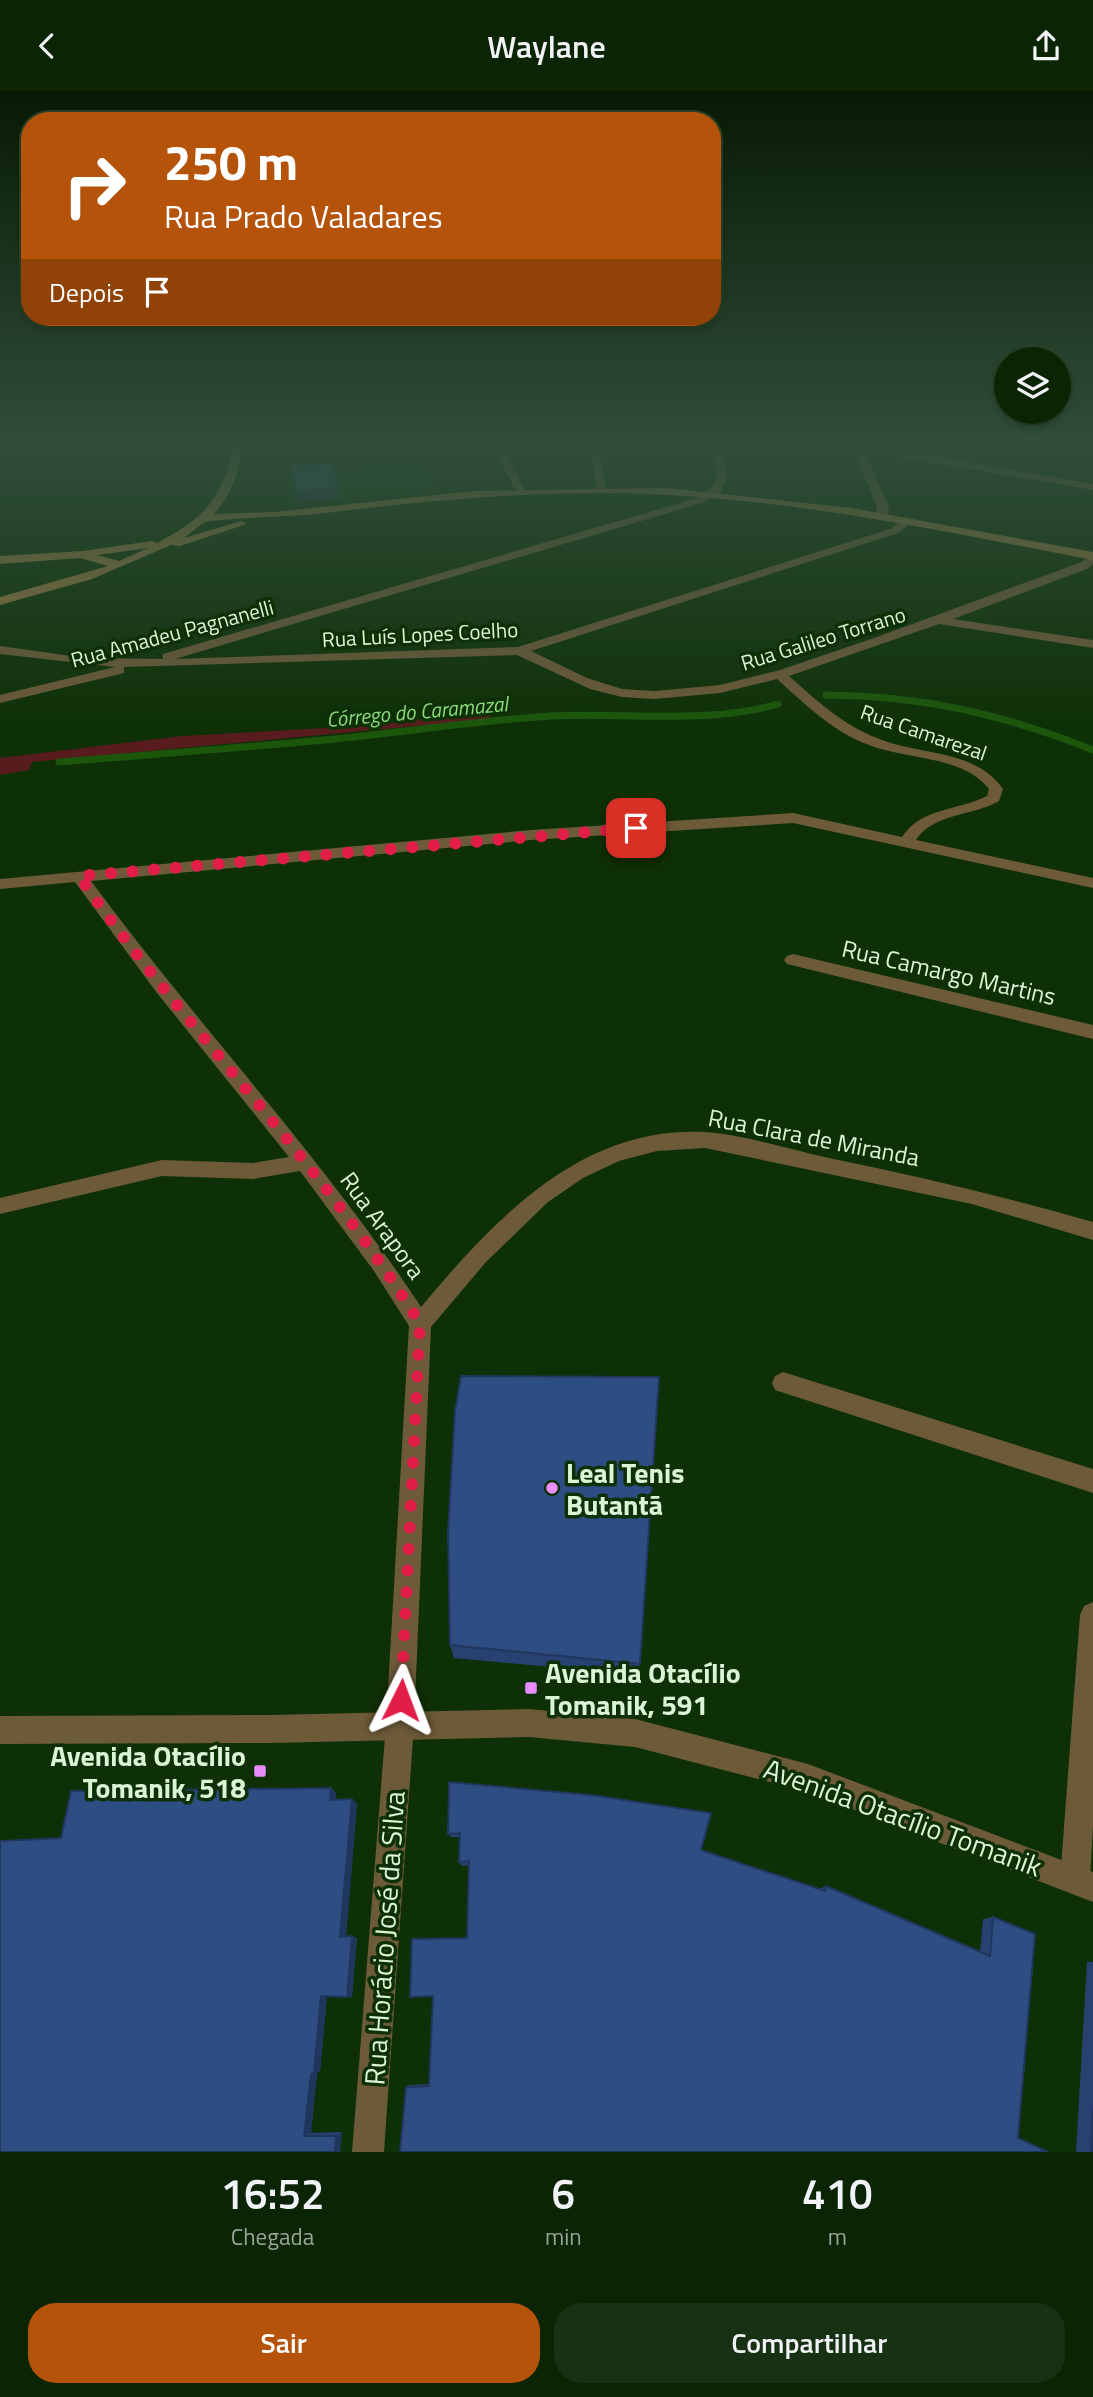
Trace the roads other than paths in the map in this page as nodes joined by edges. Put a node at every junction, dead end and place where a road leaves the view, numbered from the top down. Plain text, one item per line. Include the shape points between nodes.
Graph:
1 (176, 537) edge
2 (197, 537) edge
3 (578, 537) edge
4 (875, 537) edge
5 (987, 537) edge
6 (168, 543) junction
7 (146, 553) junction
8 (80, 554) junction
9 (1093, 557) edge
10 (43, 558) junction
11 (0, 560) edge
12 (118, 565) junction
13 (94, 574) junction
14 (0, 601) edge
15 (942, 621) junction
16 (1093, 645) edge
17 (0, 650) edge
18 (519, 650) junction
19 (146, 664) junction
20 (781, 675) junction
21 (0, 699) edge
22 (906, 843) junction
23 (79, 876) junction
24 (1093, 883) edge
25 (0, 884) edge
26 (793, 961) dead end
27 (1093, 1032) edge
28 (304, 1162) junction
29 (0, 1206) edge
30 (1093, 1231) edge
31 (420, 1324) junction
32 (783, 1383) dead end
33 (1093, 1481) edge
34 (1093, 1615) edge
35 (400, 1724) junction
36 (0, 1730) edge
37 (1084, 1883) edge
38 (368, 2152) edge

1 - 6 main road
2 - 7 main road
3 - 19 street, Rua Amadeu Pagnanelli
4 - 18 street, Rua Luís Lopes Coelho
5 - 9 main road
6 - 7 main road
6 - 8 main road
7 - 12 main road
8 - 10 main road
8 - 12 main road
9 - 15 street, Rua Galileo Torrano via 1083,566
10 - 11 main road
10 - 13 main road via 73,562
12 - 13 main road
13 - 14 main road
15 - 16 street
15 - 20 street, Rua Galileo Torrano
17 - 19 street, Rua Luís Lopes Coelho via 86,662
18 - 19 street, Rua Luís Lopes Coelho
18 - 20 street, Rua Galileo Torrano via 620,692 688,692
19 - 21 street, Rua Amadeu Pagnanelli
20 - 22 street, Rua Camarezal via 816,707 855,733 989,776 996,789 994,797 978,806 939,814 918,827
22 - 23 street via 793,818 530,835
22 - 24 street
23 - 25 street
23 - 28 street, Rua Arapora
26 - 27 street, Rua Camargo Martins
28 - 29 street via 253,1171 162,1168
28 - 31 street, Rua Arapora via 391,1277
30 - 31 street, Rua Clara de Miranda via 972,1196 705,1140 677,1139 612,1156 551,1187 492,1237
31 - 35 street
32 - 33 street
34 - 37 street
35 - 36 street, Avenida Otacílio Tomanik
35 - 37 street, Avenida Otacílio Tomanik via 529,1723 635,1733 808,1778
35 - 38 street, Rua Horácio José da Silva

